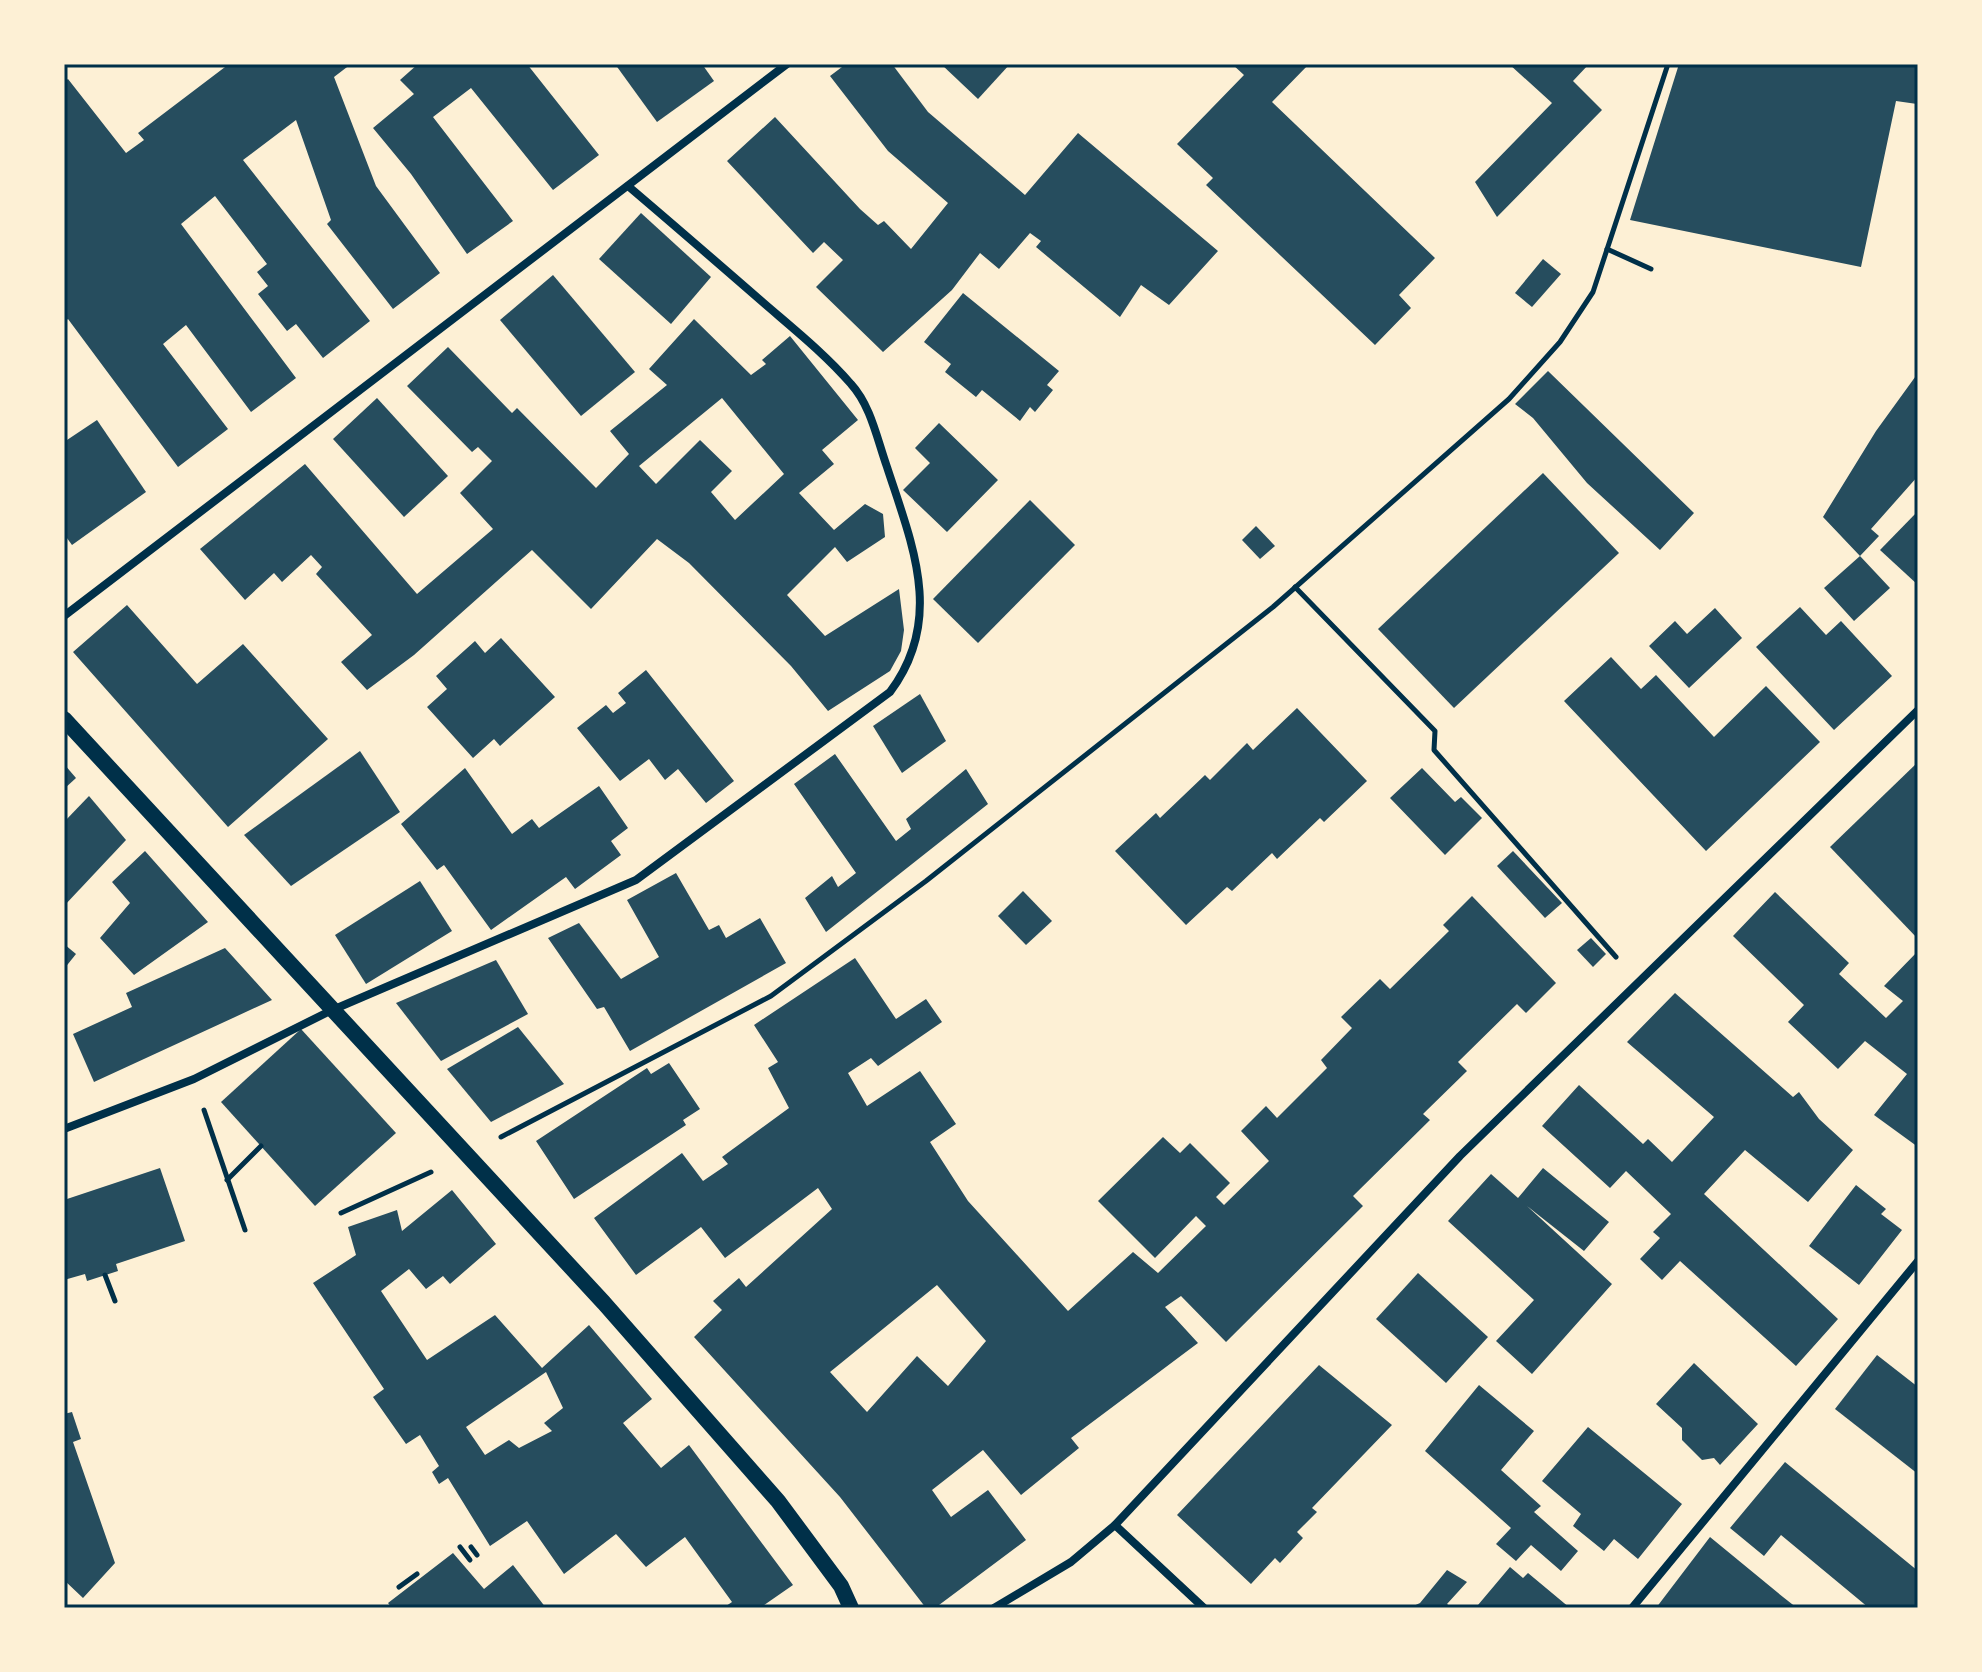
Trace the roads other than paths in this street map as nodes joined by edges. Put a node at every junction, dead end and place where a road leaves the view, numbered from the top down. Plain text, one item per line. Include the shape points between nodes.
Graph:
1 (787, 64) edge
2 (628, 186) junction
3 (64, 616) edge
4 (1918, 710) edge
5 (64, 719) edge
6 (330, 1011) junction
7 (64, 1129) edge
8 (1918, 1261) edge
9 (1115, 1525) junction
10 (851, 1608) edge
11 (994, 1608) edge
12 (1204, 1608) edge
13 (1632, 1608) edge

1 - 2 street
2 - 3 street
2 - 6 street via 853,386 869,413 919,565 914,646 890,692 636,880
4 - 9 street via 1460,1156
5 - 6 main road
6 - 7 street via 194,1079
6 - 10 main road via 778,1501 835,1576
8 - 13 street
9 - 11 street via 1071,1562
9 - 12 street

